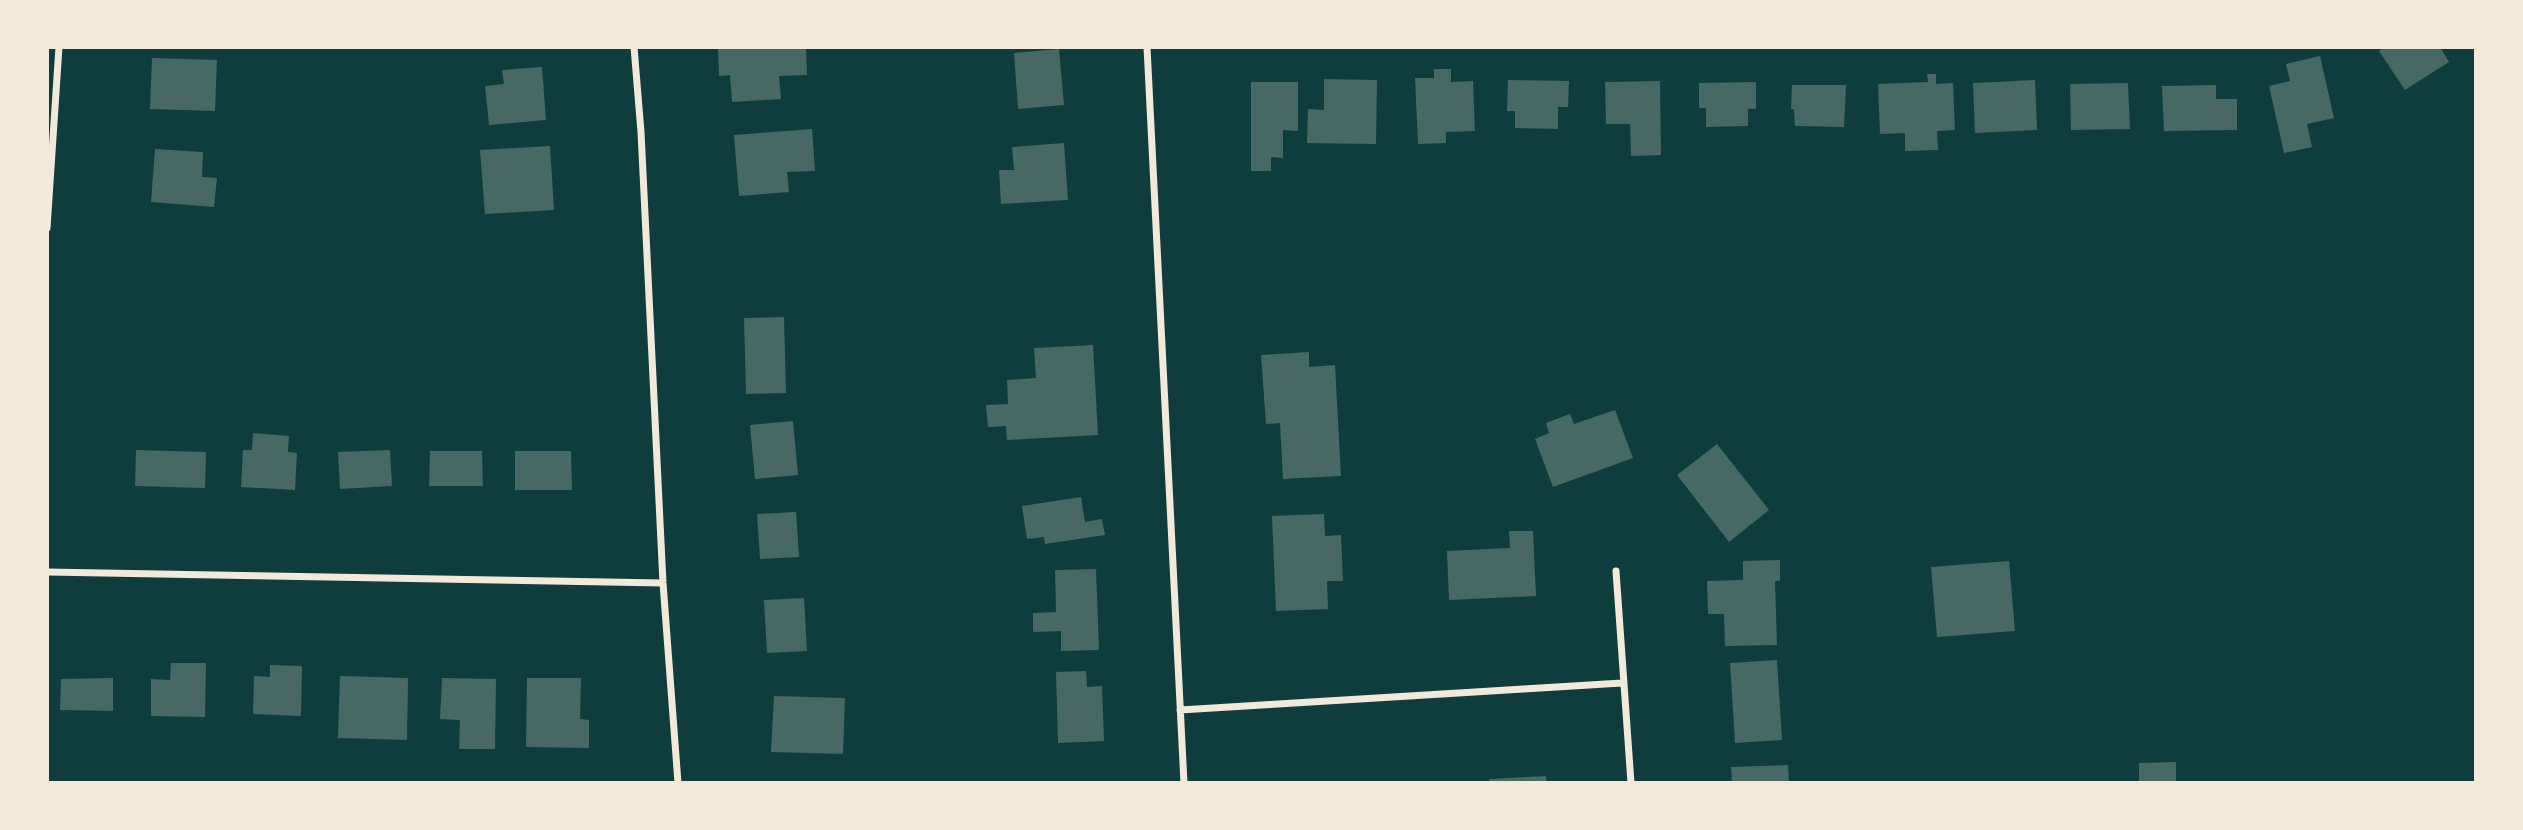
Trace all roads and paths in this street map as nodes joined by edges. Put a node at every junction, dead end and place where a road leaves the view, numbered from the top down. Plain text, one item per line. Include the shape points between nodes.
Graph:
1 (59, 47) edge
2 (634, 47) edge
3 (1147, 47) edge
4 (47, 228) edge
5 (1616, 571) dead end
6 (47, 572) edge
7 (663, 583) junction
8 (1622, 683) junction
9 (1180, 710) junction
10 (678, 783) edge
11 (1184, 783) edge
12 (1630, 783) edge

1 - 4 street
2 - 7 street
3 - 9 street
5 - 8 street
6 - 7 street
7 - 10 street
8 - 9 street
8 - 12 street
9 - 11 street

